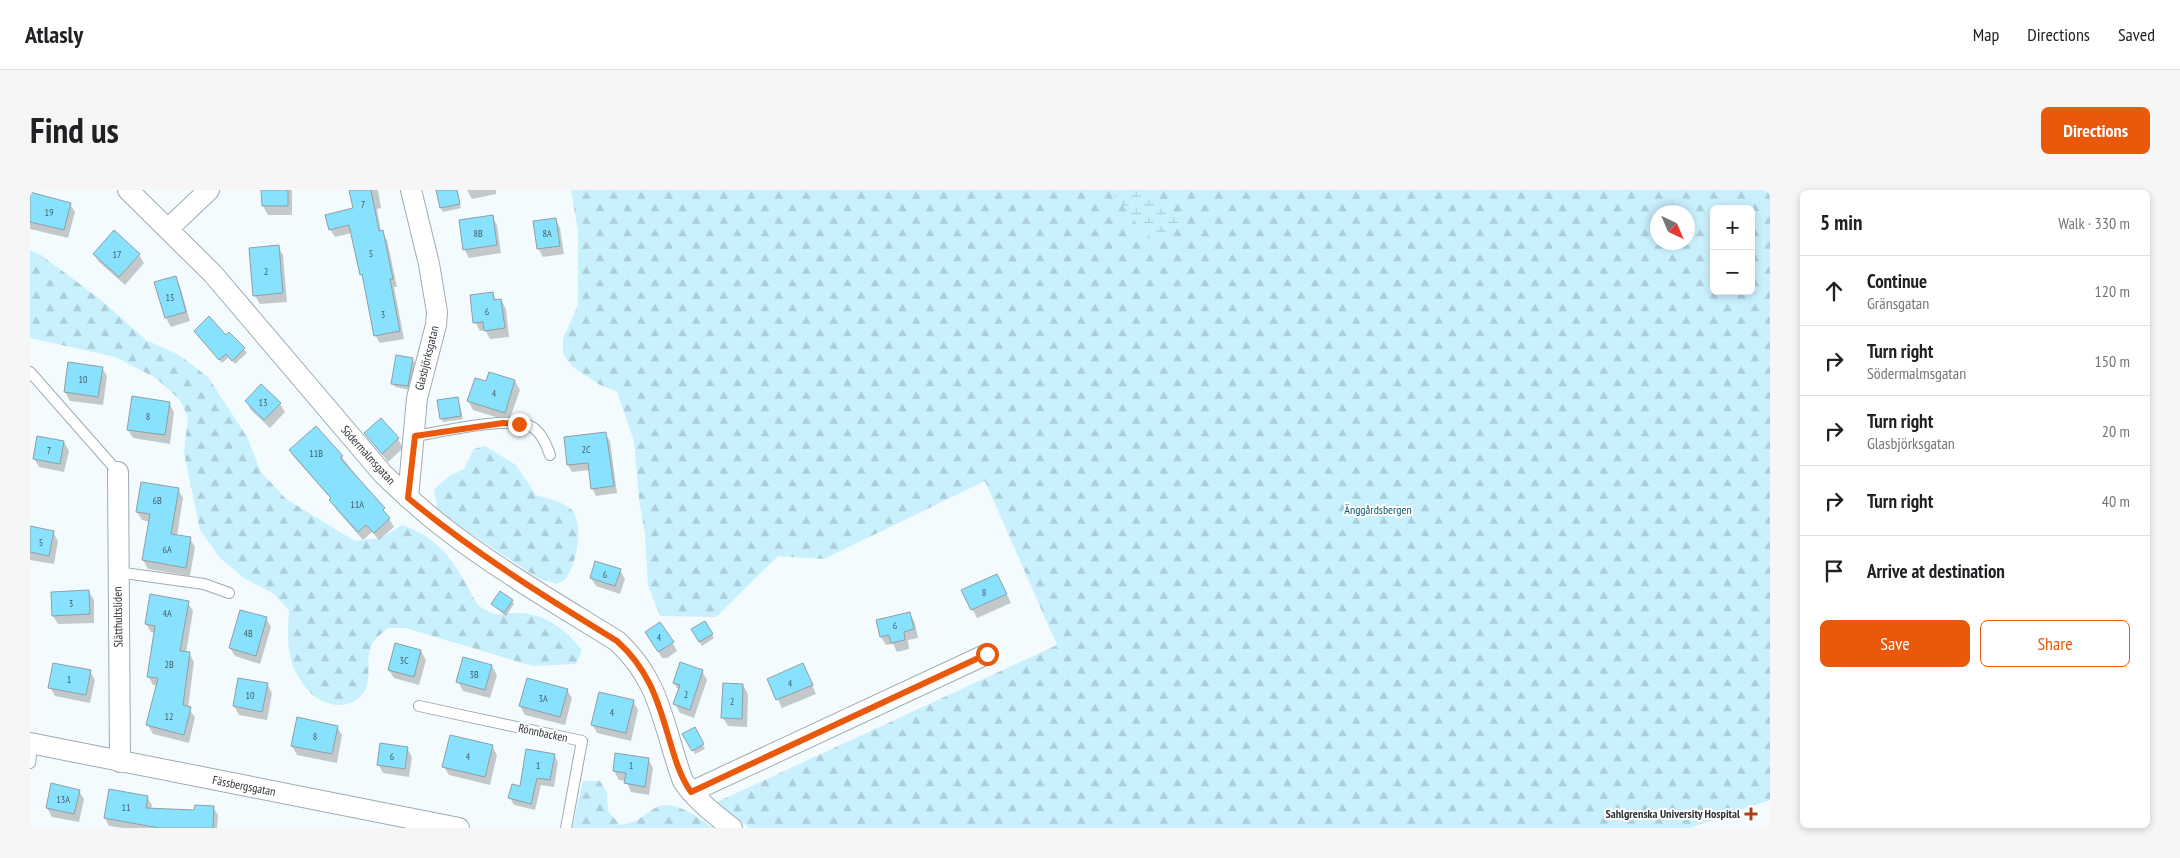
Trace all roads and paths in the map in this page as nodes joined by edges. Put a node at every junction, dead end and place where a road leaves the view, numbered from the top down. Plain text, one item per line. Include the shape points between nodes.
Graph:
1 (128, 190) edge
2 (209, 190) edge
3 (411, 190) edge
4 (169, 228) junction
5 (30, 372) edge
6 (415, 436) junction
7 (550, 454) dead end
8 (118, 472) joint
9 (408, 498) junction
10 (117, 572) junction
11 (229, 592) dead end
12 (987, 654) dead end
13 (419, 706) dead end
14 (31, 750) edge
15 (120, 762) junction
16 (691, 792) junction
17 (459, 828) edge
18 (566, 828) edge
19 (732, 828) edge

1 - 4 street, Södermalmsgatan
2 - 4 street
3 - 6 street, Glasbjörksgatan via 437,312 417,398
4 - 9 street, Södermalmsgatan via 242,306 383,474
5 - 8 lane
6 - 7 lane via 503,423 519,424 531,426 545,441
6 - 9 street, Glasbjörksgatan
8 - 10 street, Slätthultsliden
9 - 16 street, Södermalmsgatan via 488,560 617,641 630,653 652,685 676,763
10 - 11 lane via 204,584
10 - 15 street, Slätthultsliden
12 - 16 street
13 - 18 lane, Rönnbacken via 582,742
14 - 15 street, Fässbergsgatan
15 - 17 street, Fässbergsgatan
16 - 19 street, Södermalmsgatan

